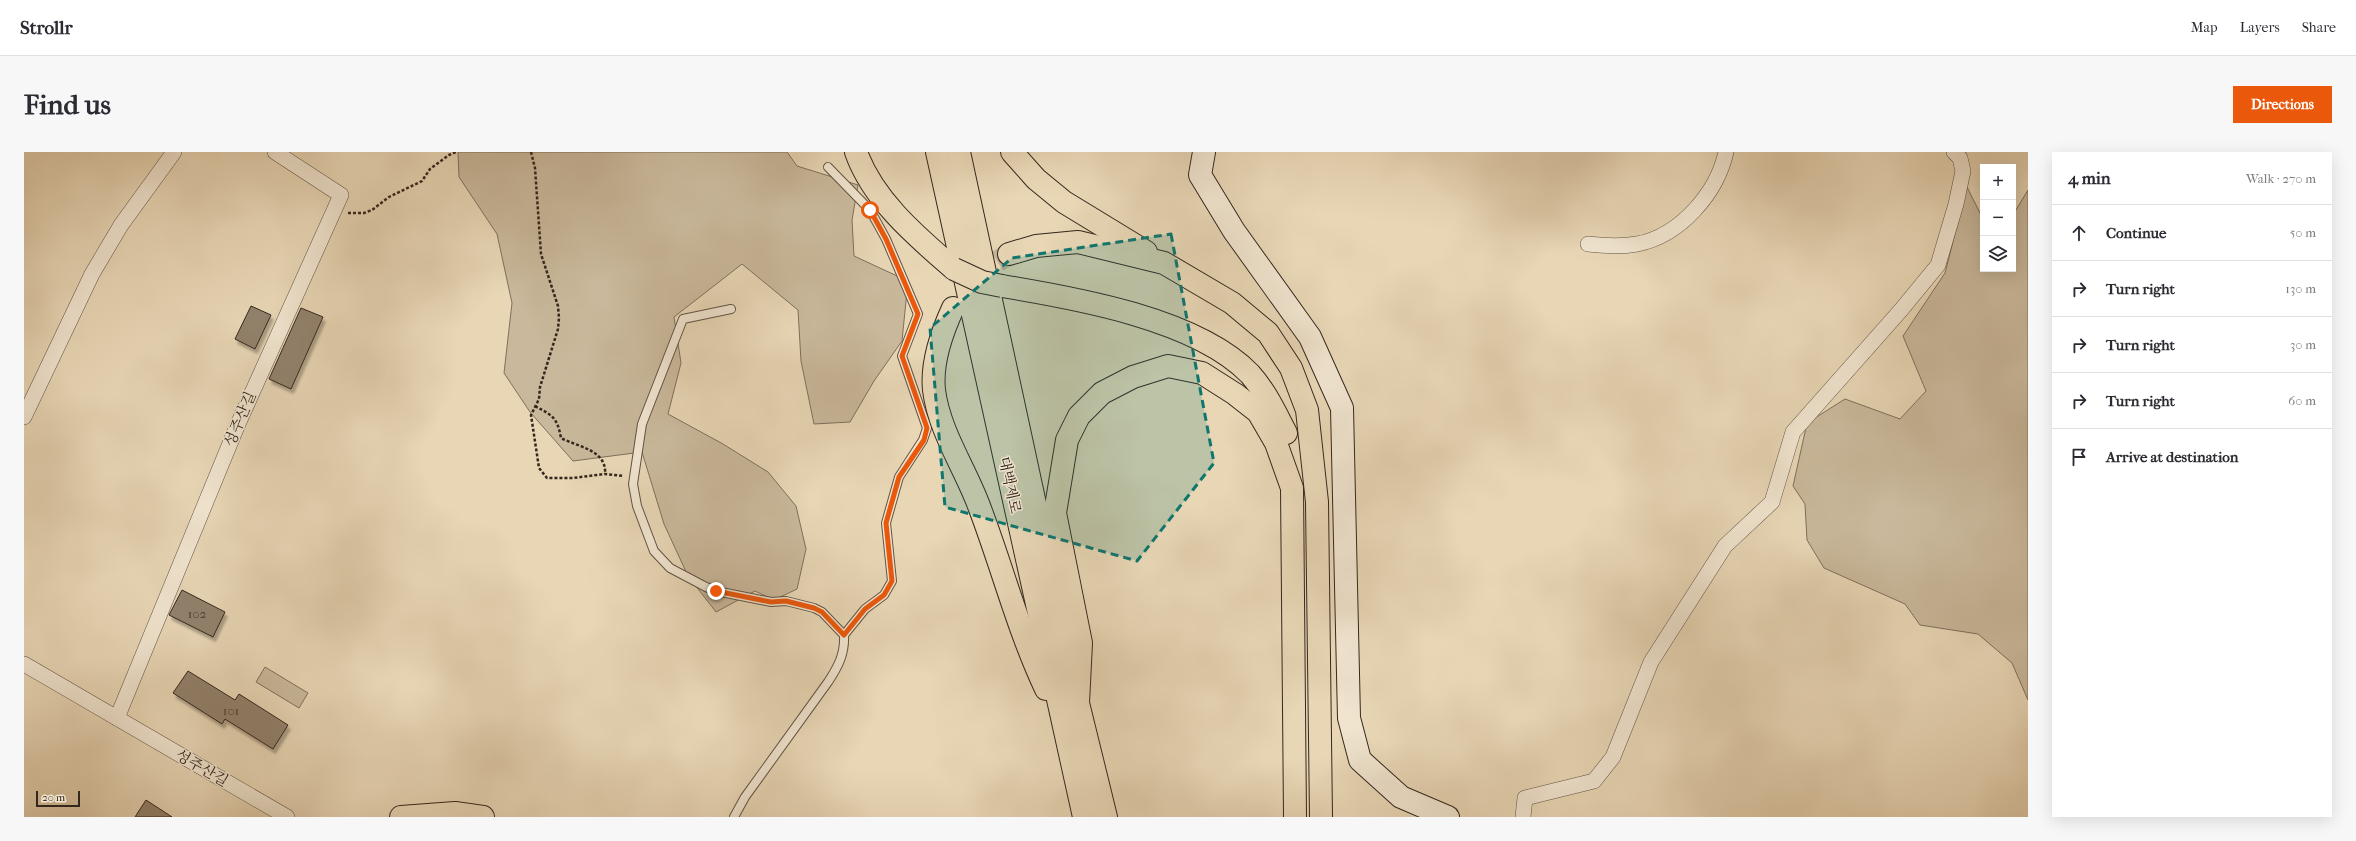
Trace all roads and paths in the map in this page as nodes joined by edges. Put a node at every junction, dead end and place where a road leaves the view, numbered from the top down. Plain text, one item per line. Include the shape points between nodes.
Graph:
1 (174, 152) edge
2 (275, 152) edge
3 (456, 152) edge
4 (532, 152) edge
5 (856, 152) edge
6 (937, 152) edge
7 (959, 152) edge
8 (1012, 152) edge
9 (1204, 152) edge
10 (1726, 152) edge
11 (1954, 152) edge
12 (828, 167) dead end
13 (334, 210) junction
14 (1588, 244) dead end
15 (1010, 254) tunnel mouth
16 (1164, 263) junction
17 (953, 308) dead end
18 (732, 309) dead end
19 (535, 406) junction
20 (24, 416) edge
21 (605, 474) junction
22 (634, 484) junction
23 (1292, 488) junction
24 (844, 635) junction
25 (24, 664) edge
26 (1078, 703) junction
27 (117, 718) junction
28 (1062, 722) junction
29 (287, 817) edge
30 (401, 817) edge
31 (483, 817) edge
32 (734, 817) edge
33 (1084, 817) edge
34 (1106, 817) edge
35 (1295, 817) edge
36 (1321, 817) edge
37 (1448, 817) edge
38 (1523, 817) edge

1 - 20 street via 121,225 92,274
2 - 13 street, 성주산길 via 341,195
3 - 13 path via 430,169 422,181 389,197 372,210 354,214
4 - 19 path via 541,254 558,306 559,318
5 - 23 main road, bridge via 866,176 881,197 924,243 954,269 982,282 1076,298 1112,308 1190,334 1232,358 1266,394 1292,445
6 - 28 main road, 대백제로
7 - 26 main road, 대백제로
8 - 16 main road via 1036,179 1064,202
9 - 37 street via 1200,175 1234,231 1310,337 1342,408 1349,718 1360,760 1401,797
10 - 14 street via 1723,166 1711,192 1678,224 1660,237 1638,244 1613,247
11 - 38 street via 1960,158 1963,171 1938,265 1793,432 1772,502 1725,546 1651,662 1613,757 1594,781 1525,798
12 - 24 lane via 870,210 886,239 918,314 902,356 927,428 924,440 899,477 886,523 892,581 884,595 865,609
13 - 27 street, 성주산길 via 238,424
15 - 16 main road via 1036,246 1078,242
16 - 36 main road via 1232,303 1268,333 1291,368 1307,410 1317,502
17 - 28 main road via 939,340 934,389 942,419 994,544 1031,657
18 - 22 lane via 683,319 642,424
19 - 21 path via 553,416 558,423 561,438 580,445 600,457 606,466
19 - 21 path via 531,415 539,468 547,478
21 - 22 path via 626,477
22 - 24 lane via 637,506 648,540 654,551 670,568 716,591 771,602 786,601 814,608 822,612
23 - 26 main road via 1276,443 1258,412 1202,373 1168,366 1133,377 1102,393 1079,416 1067,440 1055,513 1081,643
23 - 35 main road
24 - 32 lane via 845,647 840,664 745,797
25 - 27 street, 성주산길
26 - 34 main road, 대백제로
27 - 29 street, 성주산길
28 - 33 main road, 대백제로
30 - 31 main road via 455,813

